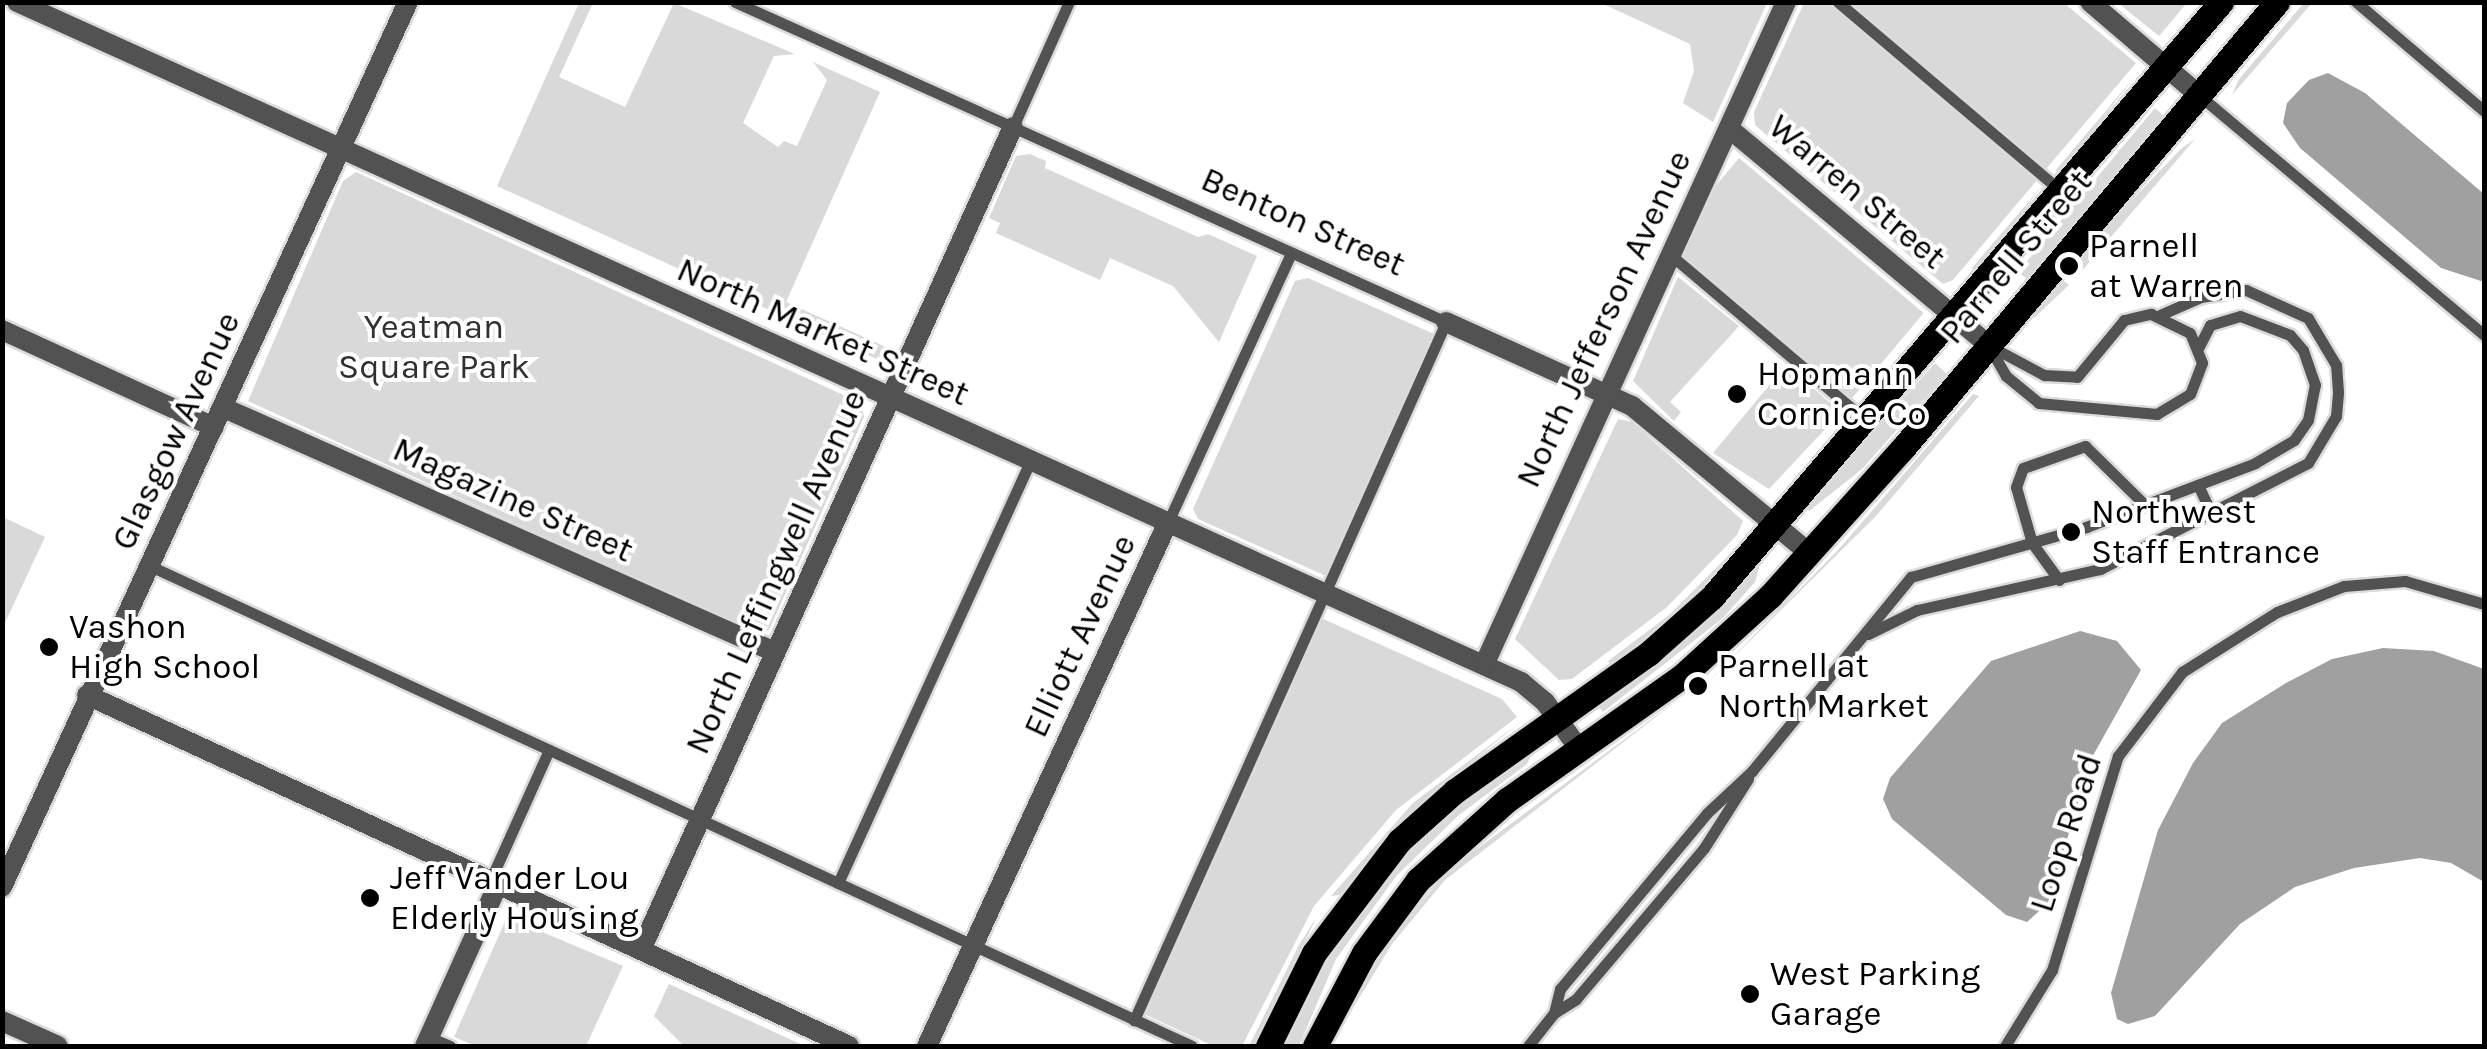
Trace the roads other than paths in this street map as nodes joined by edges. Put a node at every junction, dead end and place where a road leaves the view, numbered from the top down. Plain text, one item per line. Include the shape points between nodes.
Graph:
1 (17, 2) edge
2 (408, 2) edge
3 (736, 2) edge
4 (1069, 2) edge
5 (1786, 2) edge
6 (1838, 2) edge
7 (2090, 2) edge
8 (2222, 2) edge
9 (2277, 2) edge
10 (2356, 2) edge
11 (2166, 68) junction
12 (2199, 95) junction
13 (2484, 112) edge
14 (1013, 127) junction
15 (1730, 128) junction
16 (342, 150) junction
17 (2062, 192) junction
18 (1292, 253) junction
19 (1672, 256) junction
20 (2160, 316) junction
21 (1956, 318) junction
22 (1446, 322) junction
23 (2, 330) edge
24 (2484, 335) edge
25 (1988, 344) junction
26 (2199, 347) junction
27 (1606, 394) junction
28 (890, 398) junction
29 (224, 408) junction
30 (1866, 420) junction
31 (214, 427) junction
32 (1031, 460) junction
33 (2198, 484) junction
34 (2145, 504) junction
35 (2212, 514) junction
36 (1168, 522) junction
37 (1777, 525) junction
38 (2032, 543) junction
39 (1810, 554) junction
40 (148, 565) junction
41 (2059, 580) junction
42 (1326, 591) junction
43 (2484, 604) edge
44 (1861, 640) junction
45 (776, 652) junction
46 (1484, 665) junction
47 (87, 695) junction
48 (1557, 716) junction
49 (549, 750) junction
50 (1580, 750) junction
51 (1752, 771) junction
52 (700, 820) junction
53 (494, 883) junction
54 (838, 883) junction
55 (2, 887) edge
56 (973, 946) junction
57 (641, 950) junction
58 (1554, 1013) junction
59 (1134, 1020) junction
60 (2, 1021) edge
61 (427, 1042) edge
62 (58, 1046) edge
63 (450, 1046) edge
64 (849, 1046) edge
65 (927, 1046) edge
66 (1192, 1046) edge
67 (1268, 1046) edge
68 (1315, 1046) edge
69 (1528, 1046) edge
70 (2005, 1046) edge

1 - 16 street, North Market Street
2 - 16 street, Glasgow Avenue
3 - 14 lane, Benton Street
4 - 14 lane, North Leffingwell Avenue
5 - 15 street, North Jefferson Avenue
6 - 17 lane
7 - 11 street
8 - 11 main road, Parnell Street
9 - 12 main road, Parnell Street
10 - 13 lane
11 - 12 street
11 - 17 main road, Parnell Street
12 - 24 lane
12 - 25 main road, Parnell Street
14 - 18 lane, Benton Street
14 - 28 street, North Leffingwell Avenue
15 - 19 street, North Jefferson Avenue
15 - 21 street, Warren Street
16 - 28 street, North Market Street
16 - 29 street, Glasgow Avenue
17 - 21 main road, Parnell Street
18 - 22 lane, Benton Street
18 - 36 lane, Elliott Avenue
19 - 27 street, North Jefferson Avenue
19 - 30 lane
20 - 25 lane via 2124,320 2077,377 2044,376
20 - 26 lane via 2180,322
20 - 35 lane via 2222,290 2270,296 2308,318 2336,365 2336,416 2323,445 2308,462
21 - 25 street, Warren Street
21 - 30 main road, Parnell Street
22 - 27 street, Benton Street
22 - 42 lane
23 - 31 street
25 - 26 lane via 2006,376 2040,403 2157,414 2190,394 2198,380
25 - 39 main road, Parnell Street
26 - 33 lane via 2221,319 2256,318 2290,335 2303,350 2315,386 2308,420 2294,440
27 - 37 street, Benton Street via 1639,410
27 - 46 street, North Jefferson Avenue
28 - 32 street, North Market Street
28 - 45 street, North Leffingwell Avenue
29 - 31 street, Glasgow Avenue
29 - 45 street, Magazine Street
30 - 37 main road, Parnell Street
31 - 40 street, Glasgow Avenue
32 - 36 street, North Market Street
32 - 54 lane
33 - 34 lane
33 - 35 lane
34 - 38 lane
34 - 38 lane via 2120,485 2096,451 2074,446 2032,462 2018,476
35 - 41 lane via 2100,569
36 - 42 street, North Market Street
36 - 56 street, Elliott Avenue
37 - 39 street, Benton Street
37 - 48 main road, Parnell Street via 1682,626
38 - 41 lane
38 - 44 lane via 1910,577
39 - 50 main road, Parnell Street via 1724,641
40 - 47 street, Glasgow Avenue
40 - 49 lane
41 - 44 lane via 1917,610
42 - 46 street, North Market Street
42 - 59 lane
43 - 70 lane, Loop Road via 2405,581 2344,586 2276,612 2182,672 2136,723 2118,756 2052,970
44 - 51 lane
45 - 52 street, North Leffingwell Avenue
46 - 48 street, North Market Street via 1532,689
47 - 53 street
47 - 55 street, Glasgow Avenue
48 - 50 street, North Market Street
48 - 67 main road via 1429,812 1376,867 1314,953
49 - 52 lane
49 - 53 lane
50 - 68 main road via 1492,812 1418,880 1364,953
51 - 58 lane via 1704,848 1576,999
51 - 58 lane via 1707,813 1560,989
52 - 54 lane
52 - 57 street, North Leffingwell Avenue
53 - 57 street
53 - 61 street
54 - 56 lane
56 - 59 lane
56 - 65 street, Elliott Avenue
57 - 64 street
58 - 69 lane
59 - 66 lane
60 - 62 street
61 - 63 lane

